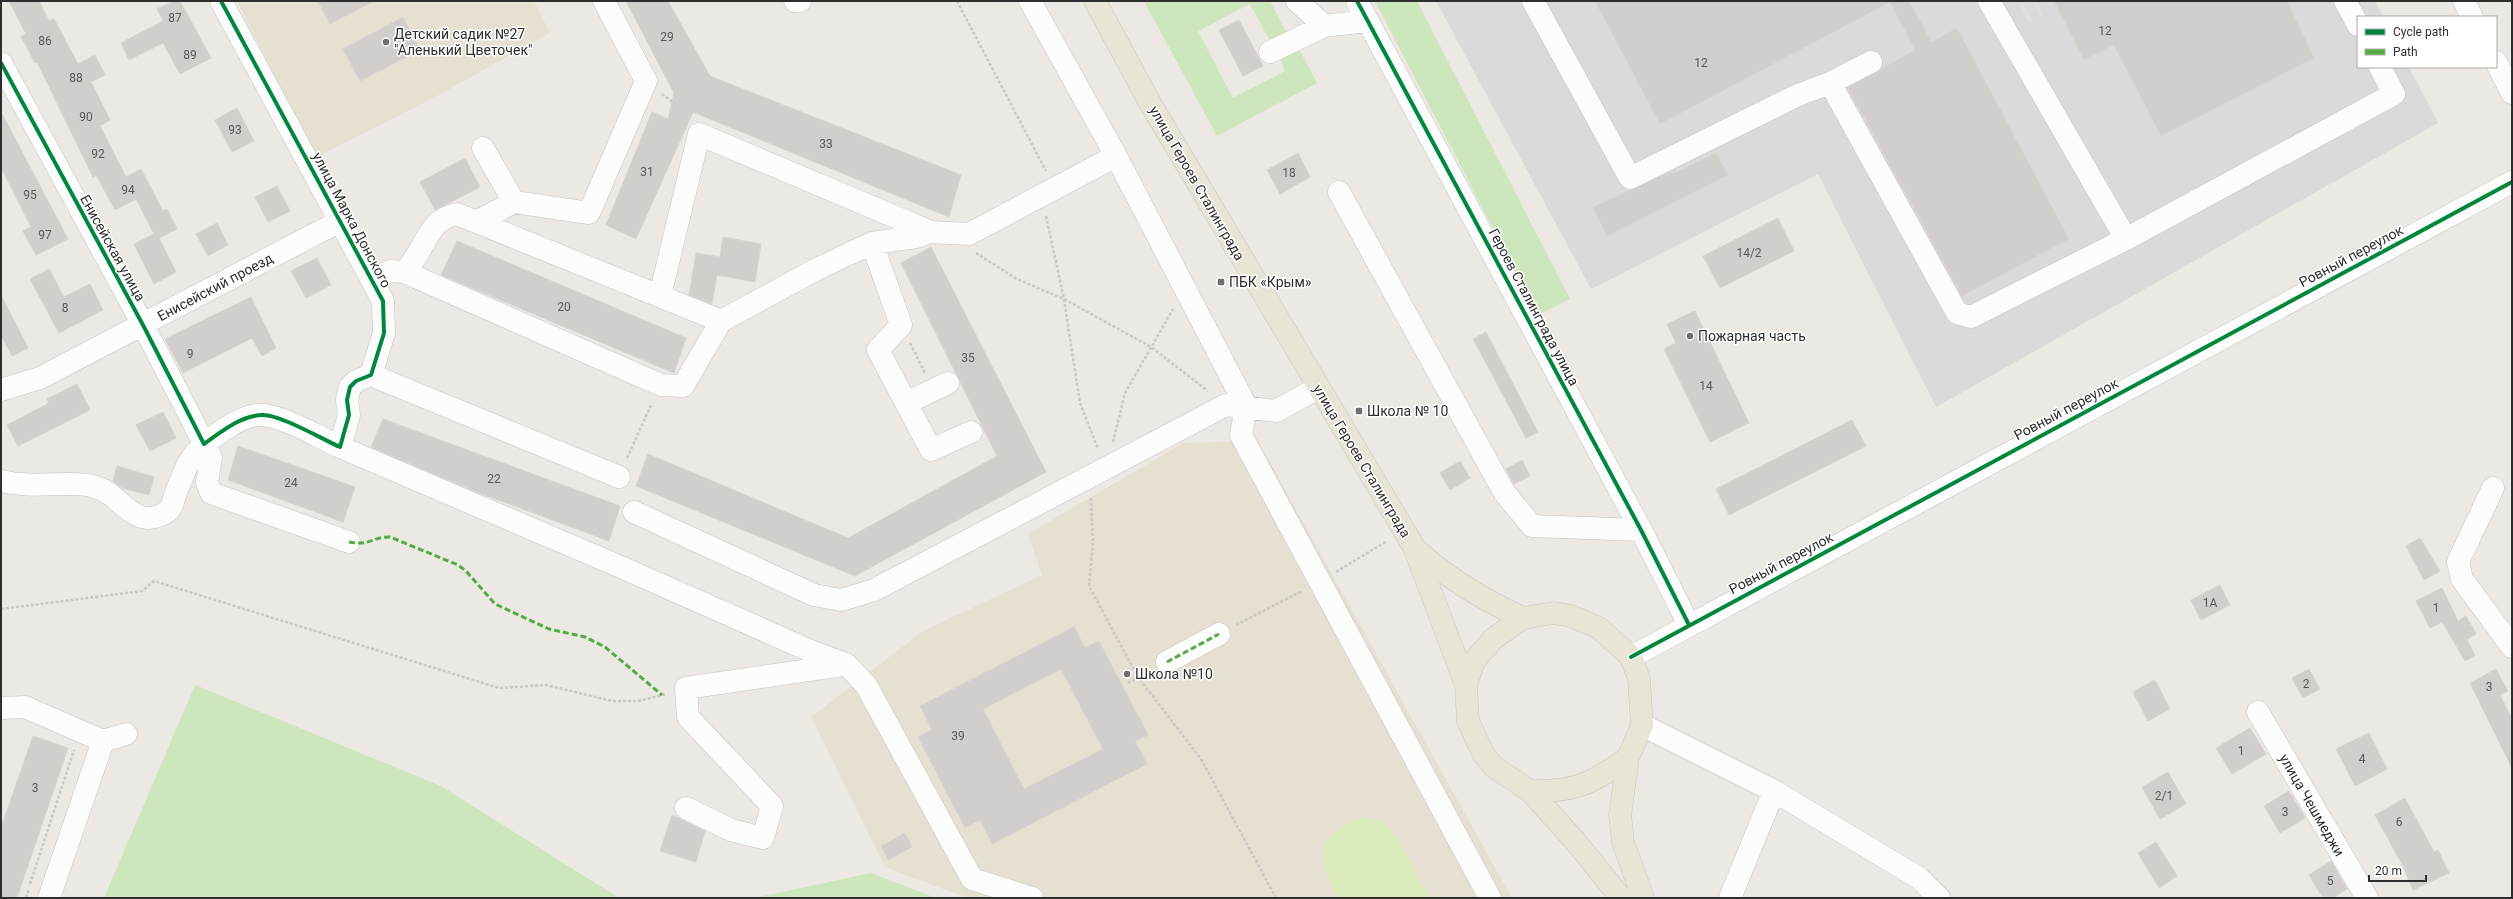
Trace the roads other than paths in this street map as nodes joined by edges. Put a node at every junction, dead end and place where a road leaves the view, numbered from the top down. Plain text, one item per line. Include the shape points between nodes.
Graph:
1 (221, 1) edge
2 (604, 1) edge
3 (794, 1) edge
4 (800, 1) edge
5 (1030, 1) edge
6 (1095, 1) edge
7 (1297, 1) edge
8 (1357, 1) edge
9 (1534, 1) edge
10 (1989, 1) edge
11 (2345, 1) edge
12 (2464, 1) edge
13 (2472, 16) edge
14 (1367, 21) junction
15 (2357, 23) edge
16 (1324, 26) junction
17 (1270, 52) dead end
18 (1871, 62) dead end
19 (1, 63) edge
20 (2497, 64) edge
21 (2381, 68) edge
22 (1830, 83) junction
23 (2512, 93) edge
24 (484, 148) dead end
25 (1116, 156) junction
26 (2512, 182) edge
27 (1339, 192) dead end
28 (514, 202) junction
29 (340, 221) junction
30 (478, 221) junction
31 (931, 232) junction
32 (2126, 239) junction
33 (872, 243) junction
34 (404, 272) junction
35 (372, 280) junction
36 (660, 296) junction
37 (721, 321) junction
38 (143, 325) junction
39 (371, 375) junction
40 (941, 386) road end
41 (1318, 388) junction
42 (1, 390) edge
43 (906, 403) junction
44 (1236, 405) junction
45 (971, 432) dead end
46 (204, 444) junction
47 (340, 447) junction
48 (619, 477) road end
49 (1, 481) edge
50 (2493, 488) dead end
51 (634, 512) dead end
52 (1641, 530) junction
53 (1409, 539) junction
54 (349, 542) dead end
55 (1523, 618) junction
56 (1689, 625) junction
57 (1219, 634) road end
58 (2512, 647) edge
59 (1631, 657) junction
60 (1167, 662) road end
61 (846, 664) junction
62 (1466, 685) junction
63 (2, 711) edge
64 (2258, 712) dead end
65 (1642, 725) junction
66 (126, 734) dead end
67 (103, 741) junction
68 (1628, 758) junction
69 (1530, 791) junction
70 (1774, 791) junction
71 (686, 808) dead end
72 (49, 898) edge
73 (1032, 898) edge
74 (1490, 898) edge
75 (1621, 898) edge
76 (1644, 898) edge
77 (1730, 898) edge
78 (1939, 898) edge
79 (2367, 898) edge

1 - 29 street, улица Марка Донского
2 - 28 street via 646,81 589,213
3 - 4 street
5 - 25 street
6 - 41 main road, улица Героев Сталинграда via 1150,103
7 - 16 street
8 - 14 street, Героев Сталинграда улица
9 - 22 street via 1630,178 1798,95
10 - 32 street
11 - 15 street
12 - 13 street
14 - 16 street
14 - 52 street, Героев Сталинграда улица
16 - 17 street
18 - 22 street
19 - 38 street, Енисейская улица
20 - 23 street
21 - 32 street via 2394,94
22 - 32 street via 1957,313 1971,317
24 - 28 street
25 - 31 street via 969,234
25 - 44 street via 1186,287
26 - 56 street, Ровный переулок
27 - 52 street via 1504,492 1532,526
28 - 30 street
29 - 35 street, улица Марка Донского
29 - 38 street, Енисейский проезд
30 - 34 street via 458,214 447,216 433,226 418,257
30 - 36 street
31 - 33 street via 917,237
31 - 36 street via 699,134
33 - 37 street via 817,269
33 - 43 street via 901,325 878,350
34 - 35 street via 391,271
34 - 37 street via 661,385 683,386
35 - 39 street, улица Марка Донского via 383,301 384,333
36 - 37 street
38 - 42 street, Енисейский проезд via 40,378
38 - 46 street, Енисейская улица
39 - 47 street via 356,381 350,387 347,400 349,415
39 - 48 street
40 - 43 street
41 - 44 street via 1276,411
41 - 53 main road, улица Героев Сталинграда
43 - 45 street via 931,450
44 - 51 street via 1098,473 874,590 841,600 814,595
44 - 74 street via 1241,435
46 - 47 street via 239,421 262,415 292,425
46 - 49 street via 190,462 177,490 174,505 156,517 138,516 102,490 67,484
46 - 54 street, Енисейская улица via 211,457 207,483 211,492
47 - 61 street via 812,652
50 - 58 street via 2458,562 2462,579
52 - 56 street, Героев Сталинграда улица
53 - 55 main road, улица Героев Сталинграда via 1439,571 1467,590
53 - 62 main road, улица Героев Сталинграда
55 - 59 main road via 1554,613 1571,616 1599,628
55 - 62 main road via 1497,635 1483,650 1474,661
56 - 59 street, Ровный переулок
57 - 60 street
59 - 65 main road via 1639,679
61 - 71 street via 686,688 688,717 772,806 763,838 731,830
61 - 73 street via 866,684 972,879
62 - 69 main road via 1468,721 1483,753 1494,767
63 - 67 street via 26,707
64 - 79 street, улица Чешмеджи
65 - 68 main road
65 - 70 street
66 - 67 street
67 - 72 street
68 - 69 main road via 1600,777 1576,788 1556,792
68 - 76 main road via 1620,815 1623,842
69 - 75 main road via 1576,842
70 - 77 street
70 - 78 street via 1919,878

